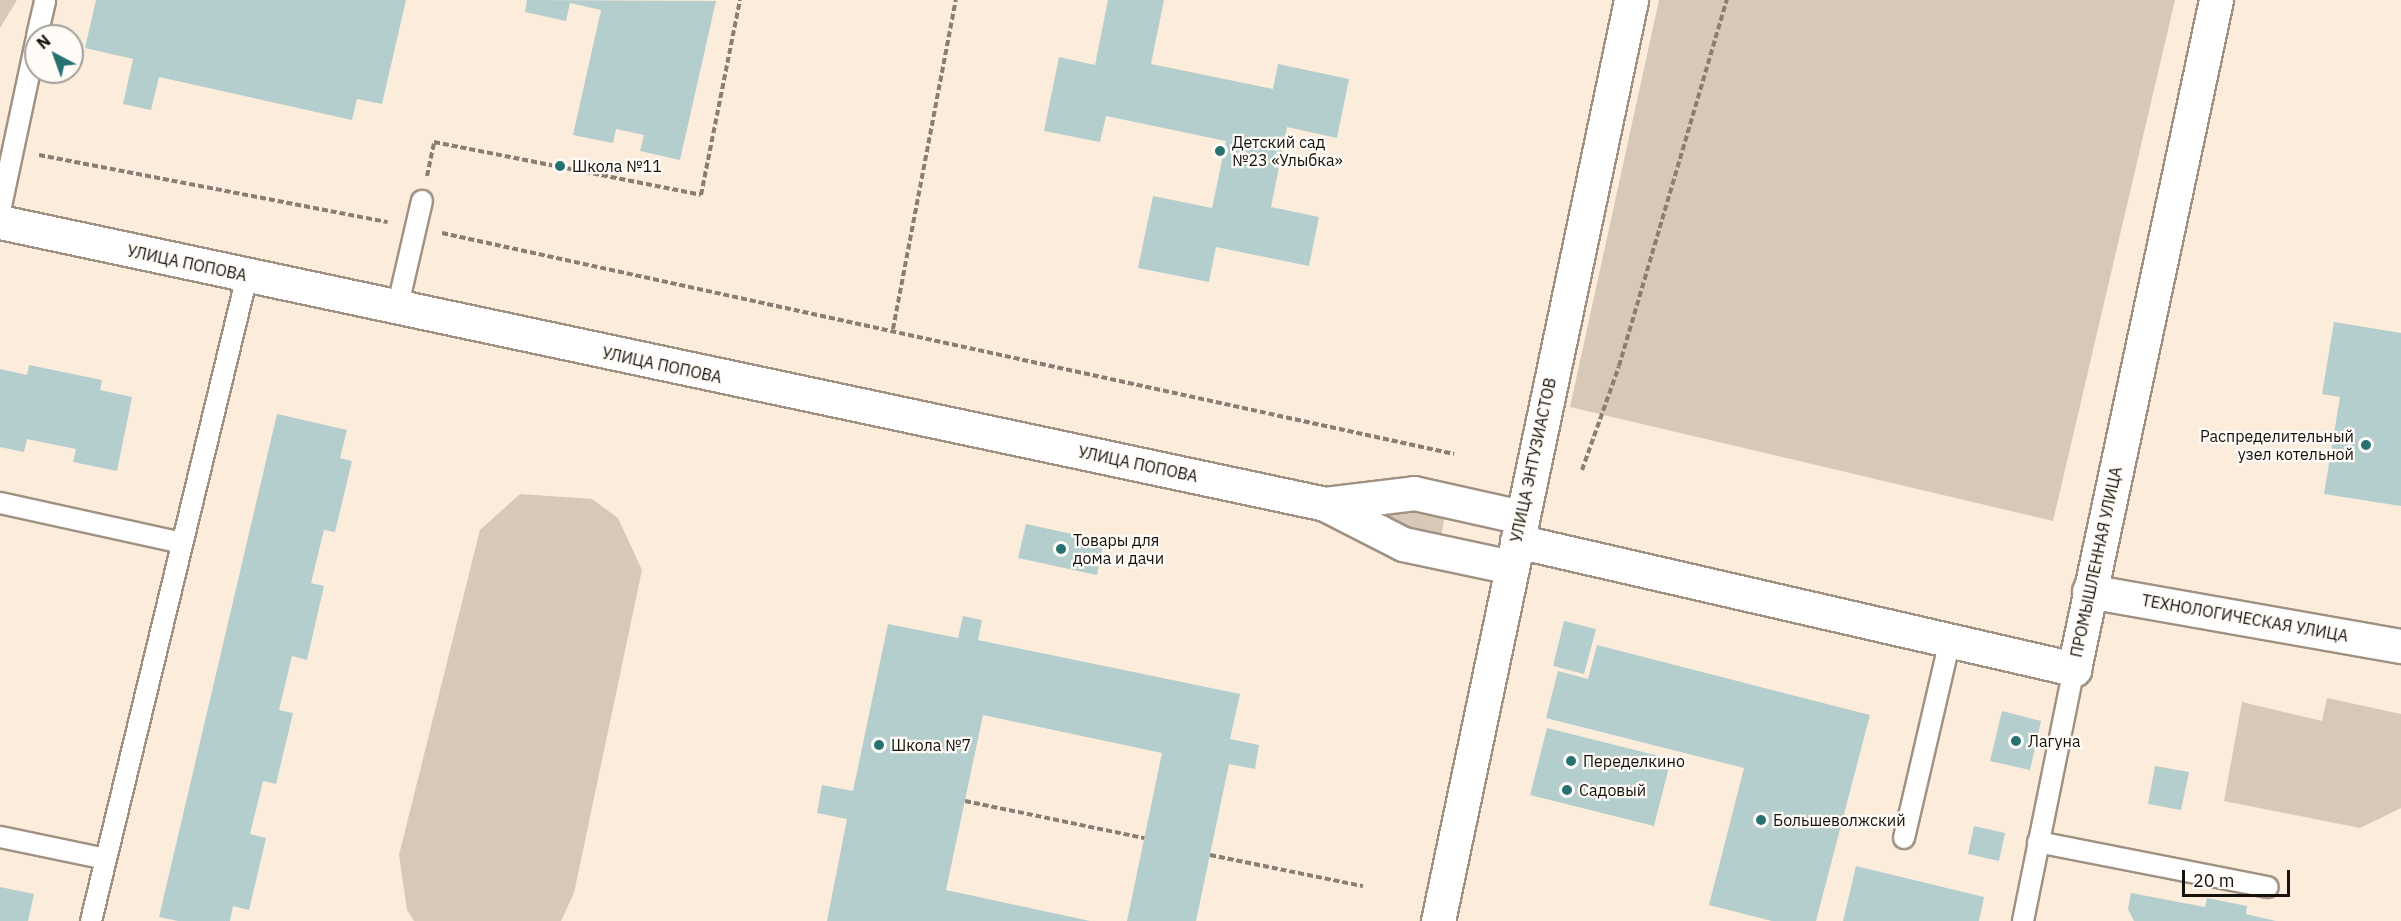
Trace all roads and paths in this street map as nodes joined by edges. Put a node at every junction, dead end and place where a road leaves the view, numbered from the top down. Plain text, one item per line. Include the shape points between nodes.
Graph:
1 (45, 0) edge
2 (740, 0) edge
3 (956, 0) edge
4 (1631, 0) edge
5 (1727, 0) edge
6 (2216, 0) edge
7 (40, 24) edge
8 (27, 84) edge
9 (14, 150) junction
10 (422, 201) joint
11 (0, 211) edge
12 (0, 222) edge
13 (414, 228) junction
14 (247, 276) junction
15 (397, 309) junction
16 (893, 329) junction
17 (1454, 454) dead end
18 (1582, 470) dead end
19 (0, 503) edge
20 (1325, 504) junction
21 (1516, 541) junction
22 (182, 543) junction
23 (2089, 591) junction
24 (1950, 640) junction
25 (2401, 646) edge
26 (2074, 669) junction
27 (965, 801) dead end
28 (0, 837) edge
29 (1144, 838) dead end
30 (1904, 838) dead end
31 (2038, 842) junction
32 (1210, 855) dead end
33 (106, 860) junction
34 (1363, 886) dead end
35 (2268, 887) dead end
36 (92, 921) edge
37 (1438, 921) edge
38 (2023, 921) edge

1 - 7 lane
2 - 10 path via 701,195 434,142
3 - 16 path
4 - 21 street, УЛИЦА ЭНТУЗИАСТОВ
5 - 18 path via 1619,366
6 - 23 street, ПРОМЫШЛЕННАЯ УЛИЦА
8 - 9 lane
9 - 11 lane
9 - 13 path
10 - 13 lane
12 - 14 street, УЛИЦА ПОПОВА
13 - 15 lane
13 - 16 path
14 - 15 street, УЛИЦА ПОПОВА
14 - 22 lane
15 - 20 street, УЛИЦА ПОПОВА
16 - 17 path
19 - 22 lane
20 - 21 street, УЛИЦА ПОПОВА via 1403,544
20 - 21 street, УЛИЦА ПОПОВА via 1414,493
21 - 24 street, ПРОМЫШЛЕННАЯ УЛИЦА
21 - 37 street, УЛИЦА ЭНТУЗИАСТОВ
22 - 33 lane
23 - 25 street, ТЕХНОЛОГИЧЕСКАЯ УЛИЦА
23 - 26 street, ПРОМЫШЛЕННАЯ УЛИЦА
24 - 26 street, ПРОМЫШЛЕННАЯ УЛИЦА
24 - 30 lane
26 - 31 lane
27 - 29 path
28 - 33 lane
31 - 35 lane
31 - 38 lane
32 - 34 path
33 - 36 lane

